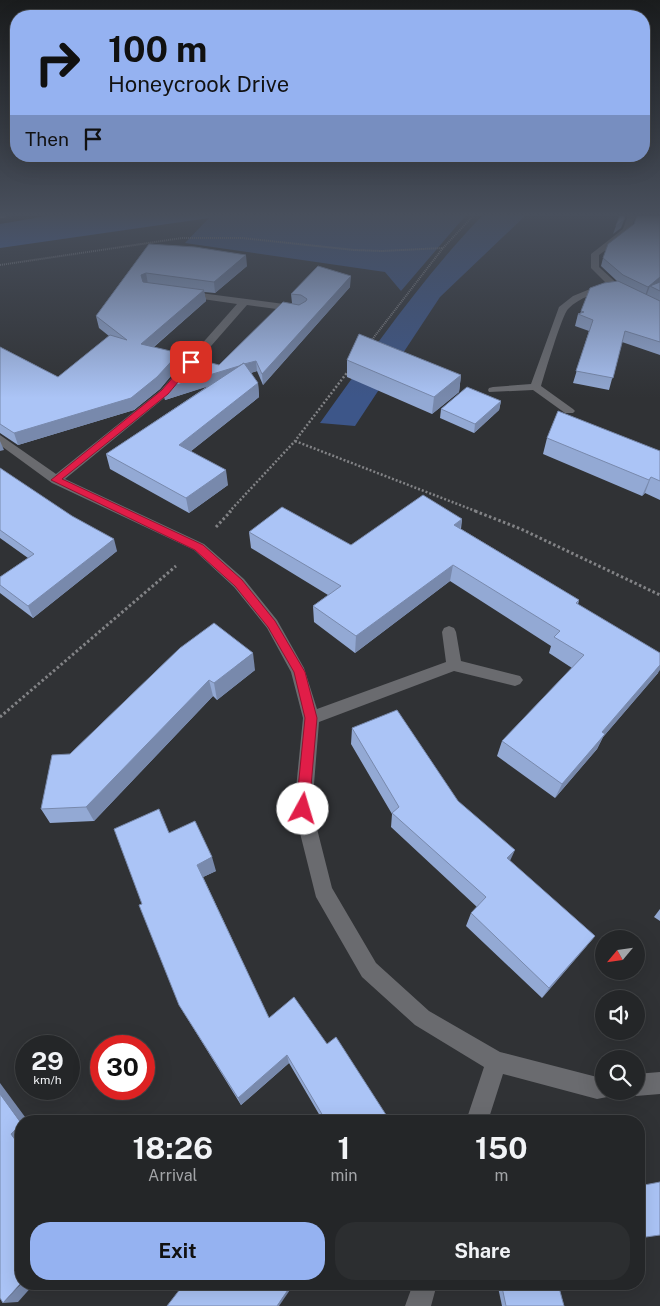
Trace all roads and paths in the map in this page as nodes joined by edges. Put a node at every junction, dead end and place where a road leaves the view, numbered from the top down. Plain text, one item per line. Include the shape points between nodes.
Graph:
1 (422, 276) edge
2 (604, 276) edge
3 (178, 293) edge
4 (244, 302) junction
5 (300, 310) edge
6 (368, 346) edge
7 (350, 370) edge
8 (535, 386) junction
9 (493, 390) dead end
10 (569, 411) dead end
11 (0, 439) edge
12 (295, 441) junction
13 (56, 480) junction
14 (199, 547) junction
15 (660, 595) edge
16 (449, 632) dead end
17 (454, 665) junction
18 (514, 680) dead end
19 (0, 717) edge
20 (311, 718) junction
21 (496, 1062) junction
22 (660, 1083) edge
23 (645, 1084) edge
24 (595, 1087) edge
25 (479, 1115) edge
26 (423, 1290) edge
27 (418, 1306) edge

1 - 6 path
2 - 8 street via 620,289 598,289 576,298 562,309
3 - 4 street
4 - 5 street
4 - 13 street via 165,392
7 - 12 path
8 - 9 street
8 - 10 street
11 - 13 street
12 - 14 path
12 - 15 path via 521,529
13 - 14 street
14 - 19 path
14 - 20 street via 239,583 272,624 300,672
16 - 17 street
17 - 18 street
17 - 20 street
20 - 21 street via 303,809 323,891 369,970 422,1018
21 - 24 street
21 - 25 street
22 - 23 street
26 - 27 street

